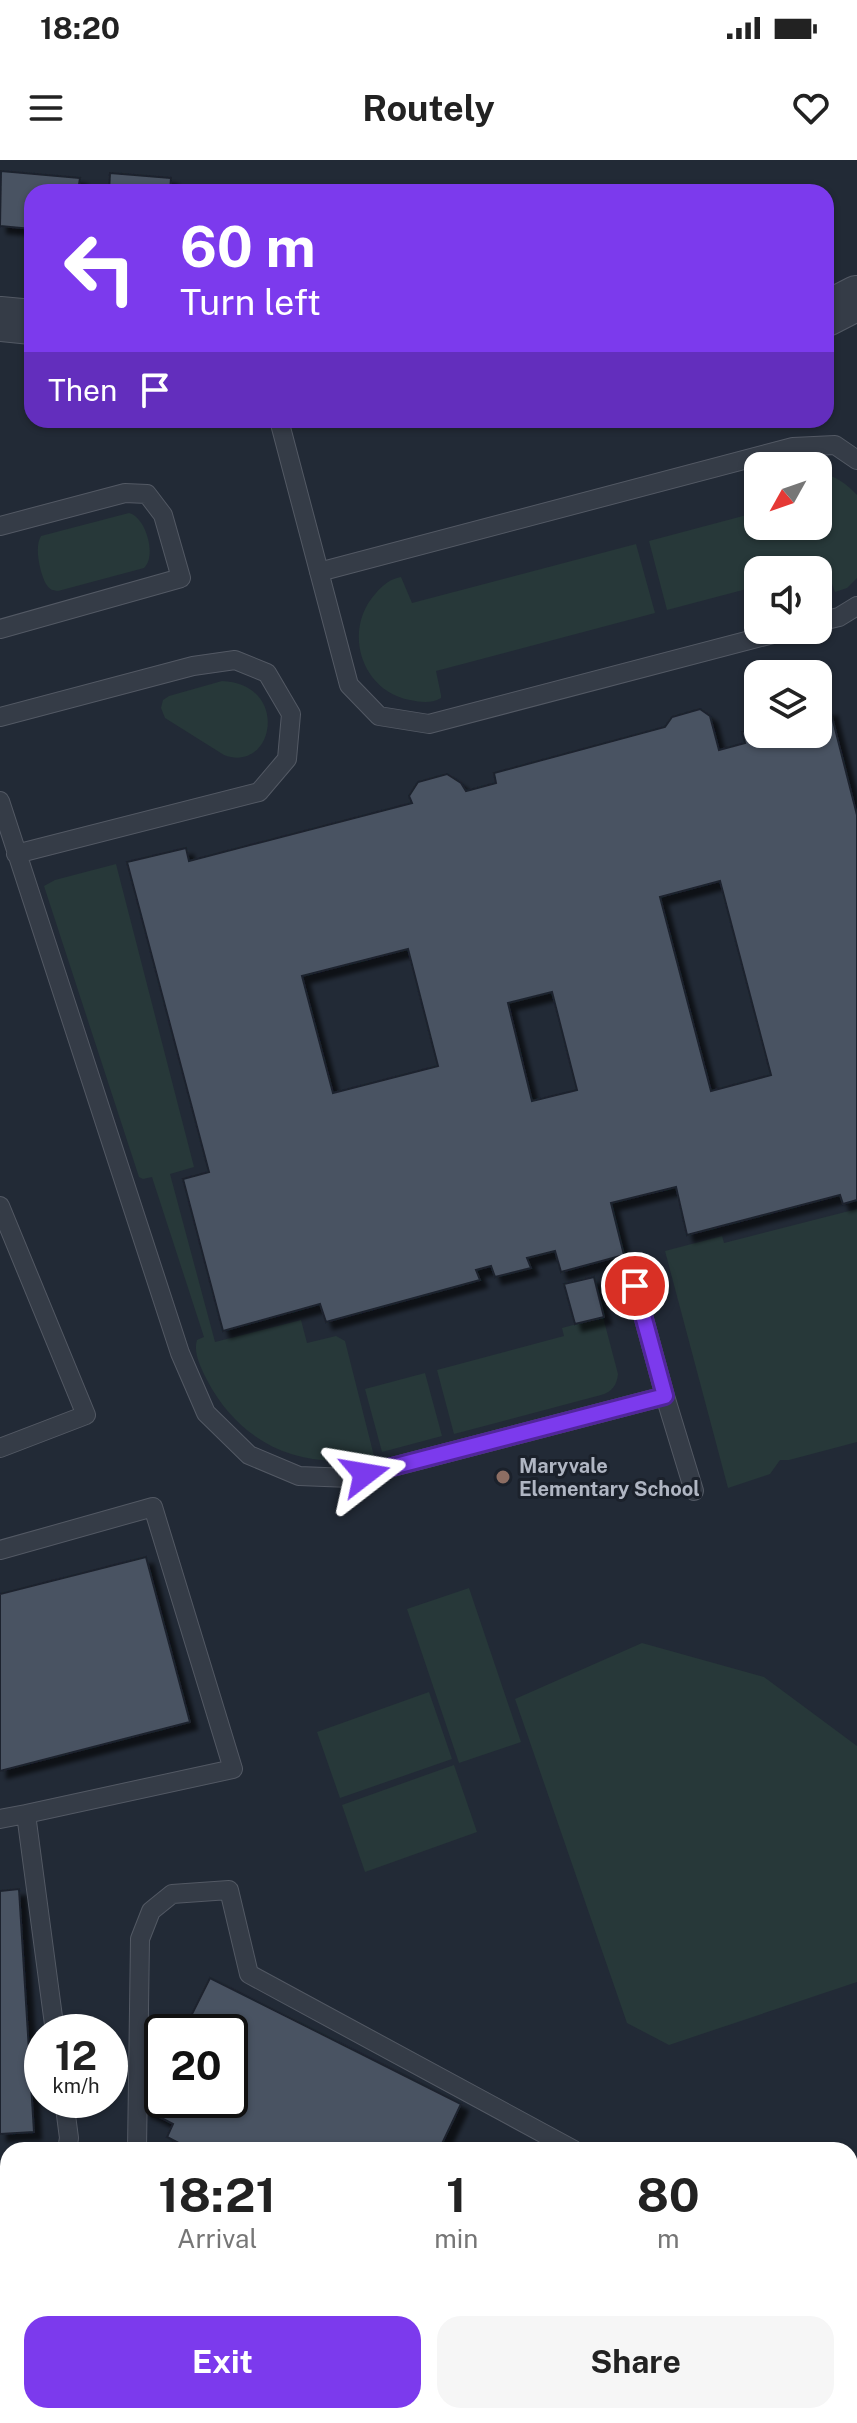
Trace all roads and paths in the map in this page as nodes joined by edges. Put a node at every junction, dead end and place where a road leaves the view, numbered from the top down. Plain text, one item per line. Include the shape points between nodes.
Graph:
1 (857, 298) edge
2 (834, 310) edge
3 (0, 319) edge
4 (24, 321) edge
5 (281, 428) edge
6 (857, 460) edge
7 (0, 526) edge
8 (319, 572) junction
9 (857, 606) edge
10 (832, 619) edge
11 (0, 629) edge
12 (744, 642) edge
13 (0, 717) edge
14 (0, 801) edge
15 (16, 854) junction
16 (0, 1206) edge
17 (635, 1286) dead end
18 (665, 1396) junction
19 (0, 1448) edge
20 (694, 1491) dead end
21 (0, 1550) edge
22 (26, 1814) junction
23 (0, 1819) edge
24 (53, 2014) edge
25 (66, 2118) edge
26 (68, 2142) edge
27 (137, 2142) edge
28 (559, 2142) edge

1 - 2 street
3 - 4 street
5 - 8 lane
6 - 8 lane via 835,445 793,447
7 - 11 lane via 125,493 147,494 163,515 181,578
8 - 12 lane via 349,685 379,716 429,724
9 - 10 lane
13 - 15 lane via 193,666 235,660 267,673 291,714 287,759 259,792
14 - 15 lane
15 - 18 lane via 180,1353 206,1413 249,1455 299,1476 350,1478
16 - 19 lane via 86,1415
17 - 18 lane
18 - 20 lane
21 - 22 lane via 153,1507 233,1769
22 - 23 lane
22 - 24 lane
25 - 26 lane
27 - 28 lane via 140,1939 151,1911 172,1894 229,1890 249,1974

